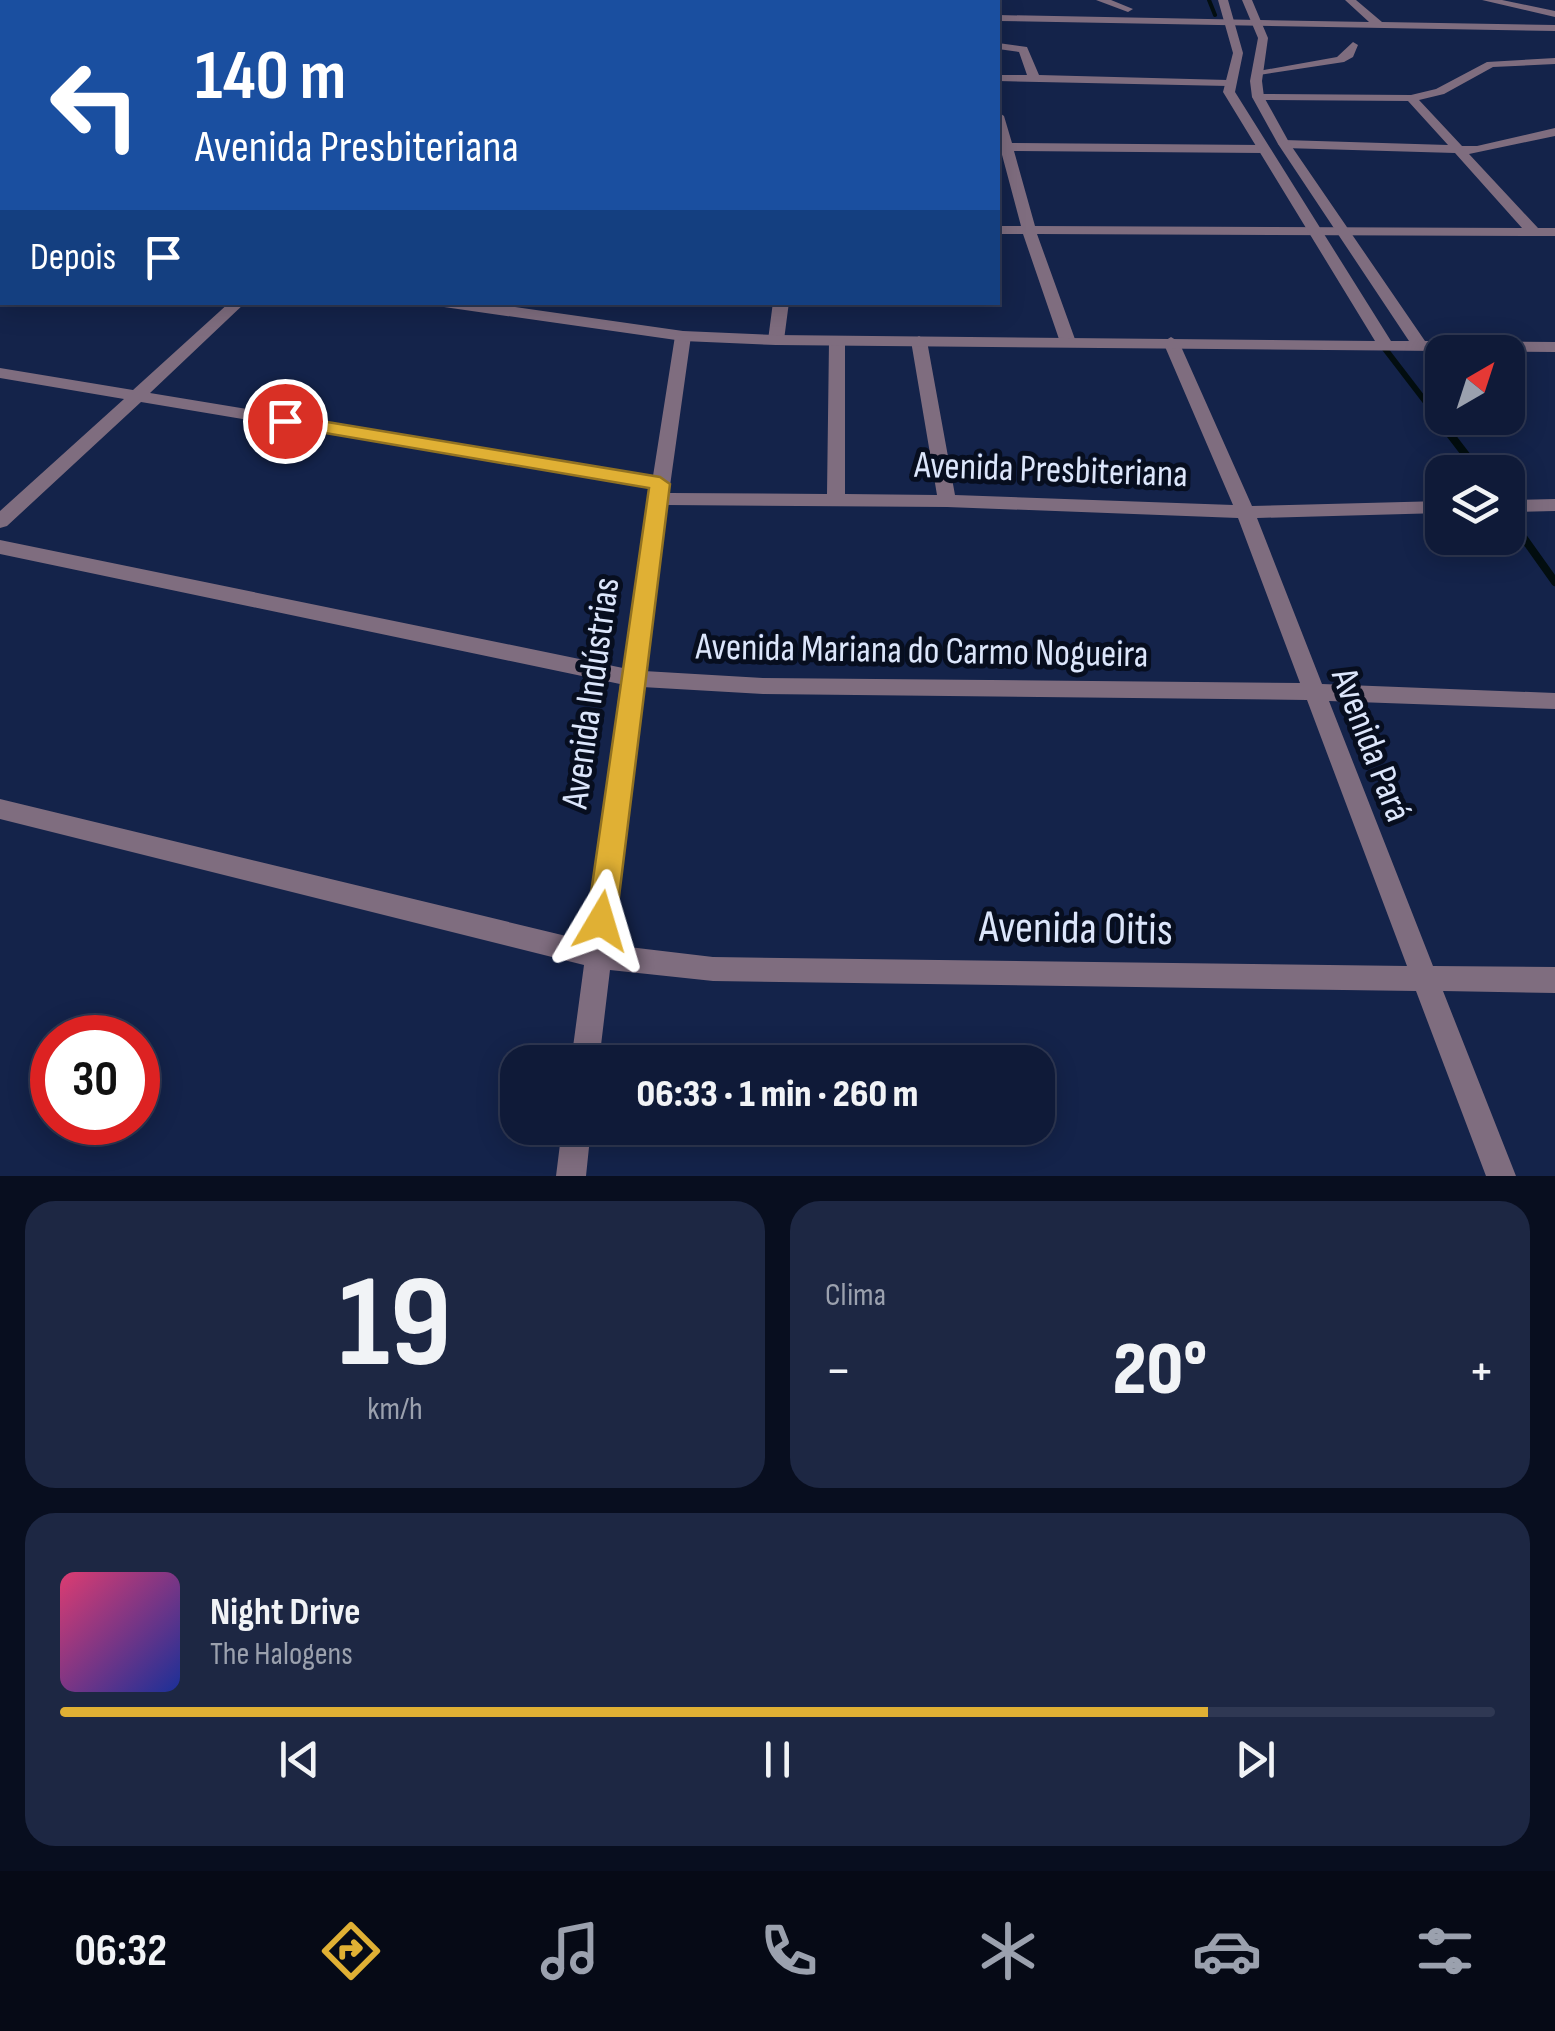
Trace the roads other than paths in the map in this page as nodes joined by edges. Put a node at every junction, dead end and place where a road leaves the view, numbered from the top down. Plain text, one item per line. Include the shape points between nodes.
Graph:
1 (1100, 0) edge
2 (1223, 0) edge
3 (1247, 0) edge
4 (1350, 0) edge
5 (1486, 0) edge
6 (1126, 5) edge
7 (1555, 14) edge
8 (1000, 18) edge
9 (1134, 22) junction
10 (1232, 24) junction
11 (1259, 24) junction
12 (1381, 26) junction
13 (1555, 28) edge
14 (1354, 45) dead end
15 (1000, 46) edge
16 (1555, 60) edge
17 (1259, 72) junction
18 (1000, 78) edge
19 (1034, 78) junction
20 (1228, 83) junction
21 (1258, 97) junction
22 (1412, 98) junction
23 (1555, 132) edge
24 (1284, 144) junction
25 (1001, 148) edge
26 (1262, 149) junction
27 (1459, 150) junction
28 (1000, 230) edge
29 (1029, 231) junction
30 (1533, 231) junction
31 (1555, 232) edge
32 (1315, 233) junction
33 (1345, 233) junction
34 (236, 305) edge
35 (491, 305) edge
36 (781, 305) edge
37 (683, 336) junction
38 (776, 340) junction
39 (837, 341) junction
40 (920, 341) junction
41 (1068, 342) junction
42 (1170, 342) junction
43 (1384, 343) junction
44 (1418, 343) junction
45 (1555, 347) edge
46 (0, 373) edge
47 (136, 396) junction
48 (659, 492) junction
49 (836, 499) junction
50 (947, 501) junction
51 (1555, 505) edge
52 (1525, 506) edge
53 (1425, 508) edge
54 (1245, 512) junction
55 (0, 522) edge
56 (0, 546) edge
57 (632, 678) junction
58 (1312, 692) junction
59 (1555, 701) edge
60 (0, 809) edge
61 (597, 956) junction
62 (1424, 975) junction
63 (1555, 980) edge
64 (586, 1045) edge
65 (575, 1145) edge
66 (572, 1176) edge
67 (1501, 1176) edge

1 - 6 street
2 - 10 street
3 - 11 street
4 - 12 street
5 - 7 street
6 - 9 street
8 - 9 street
9 - 10 street
10 - 11 street
10 - 20 street via 1238,54
11 - 12 street
11 - 17 street
12 - 13 street
14 - 17 street via 1340,60
15 - 19 street via 1023,49
16 - 22 street via 1491,64 1440,92
17 - 21 street
18 - 19 street
19 - 20 street
20 - 26 street
21 - 22 street
21 - 24 street
22 - 27 street
23 - 27 street
24 - 27 street
24 - 33 street
25 - 26 street
25 - 29 street
26 - 32 street
27 - 30 street
28 - 29 street
29 - 32 street
29 - 41 street
30 - 31 street
30 - 33 street
32 - 33 street
32 - 43 street
33 - 44 street
34 - 47 street
35 - 37 street
36 - 38 street
37 - 38 street
37 - 48 street, Avenida Indústrias
38 - 39 street
39 - 40 street
39 - 49 street
40 - 41 street
40 - 50 street
41 - 42 street
42 - 43 street
42 - 54 street, Avenida Pará
43 - 44 street
44 - 45 street
46 - 47 street, Avenida Presbiteriana
47 - 48 street, Avenida Presbiteriana
47 - 55 street
48 - 49 street, Avenida Presbiteriana
48 - 57 street, Avenida Indústrias
49 - 50 street, Avenida Presbiteriana
50 - 54 street, Avenida Presbiteriana
51 - 52 street
53 - 54 street, Avenida Presbiteriana
54 - 58 street, Avenida Pará
56 - 57 street, Avenida Mariana do Carmo Nogueira
57 - 58 street, Avenida Mariana do Carmo Nogueira via 764,686
57 - 61 street, Avenida Indústrias
58 - 59 street, Avenida Mariana do Carmo Nogueira
58 - 62 street, Avenida Pará
60 - 61 street, Avenida Oitis
61 - 62 street, Avenida Oitis via 713,969
61 - 64 street, Avenida Indústrias
62 - 63 street, Avenida Oitis
62 - 67 street, Avenida Pará
65 - 66 street

